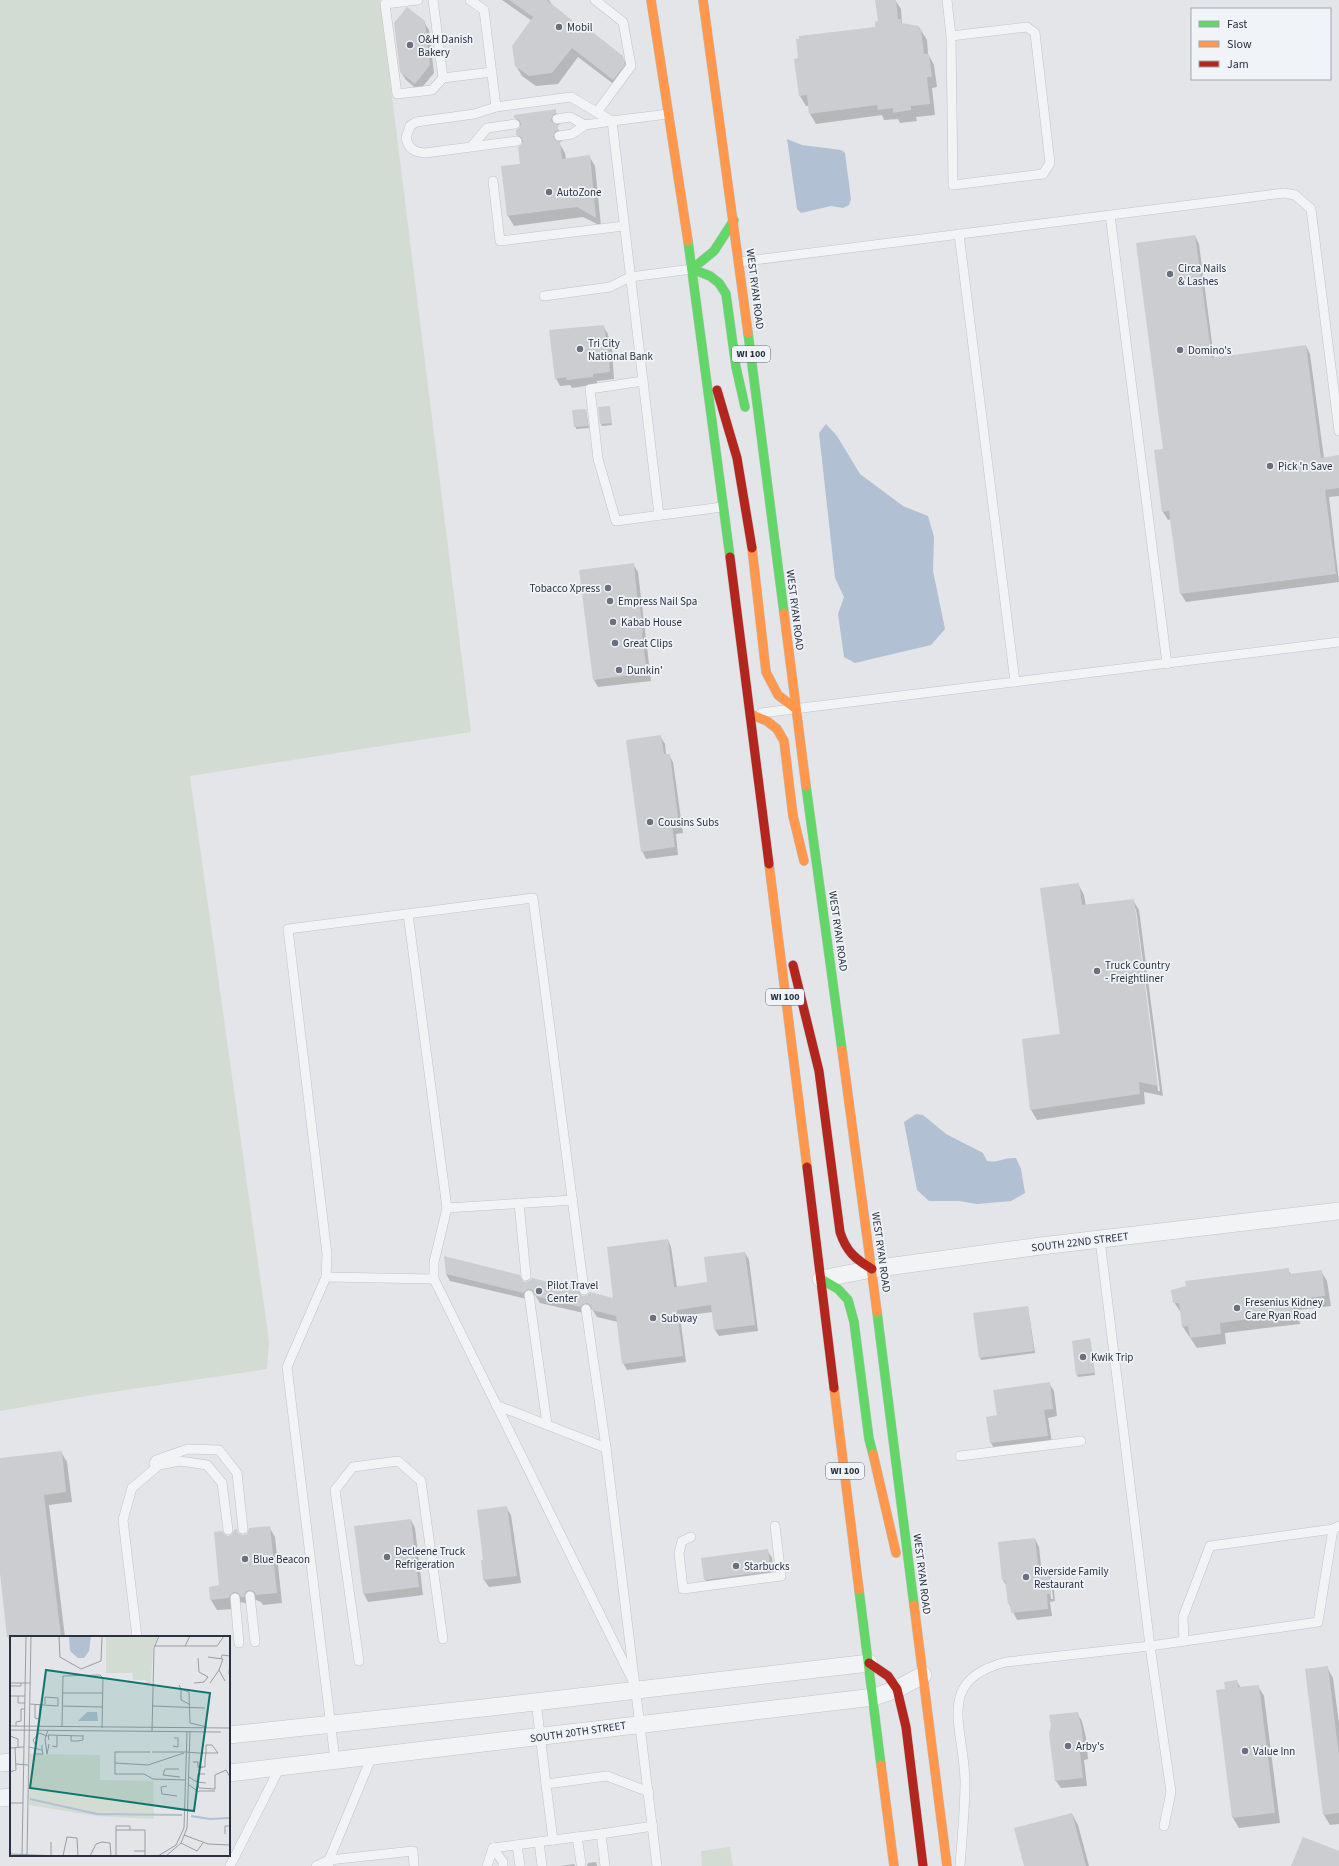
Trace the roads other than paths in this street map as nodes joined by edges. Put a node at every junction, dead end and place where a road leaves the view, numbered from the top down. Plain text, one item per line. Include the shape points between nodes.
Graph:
1 (418, 0) edge
2 (433, 0) edge
3 (595, 0) edge
4 (651, 0) edge
5 (703, 0) edge
6 (947, 0) edge
7 (474, 1) edge
8 (951, 36) junction
9 (492, 72) junction
10 (443, 78) junction
11 (496, 107) junction
12 (597, 112) junction
13 (668, 114) junction
14 (557, 119) dead end
15 (612, 122) junction
16 (515, 124) dead end
17 (585, 125) junction
18 (559, 136) dead end
19 (517, 142) dead end
20 (472, 146) junction
21 (493, 181) dead end
22 (1110, 215) junction
23 (734, 220) junction
24 (624, 226) junction
25 (959, 234) junction
26 (739, 262) junction
27 (692, 269) junction
28 (630, 278) junction
29 (544, 296) dead end
30 (702, 352) junction
31 (643, 381) junction
32 (747, 416) dead end
33 (750, 431) dead end
34 (1339, 431) edge
35 (767, 481) junction
36 (722, 507) junction
37 (659, 515) junction
38 (1339, 642) edge
39 (1167, 664) junction
40 (1014, 682) junction
41 (796, 709) junction
42 (750, 714) junction
43 (806, 868) dead end
44 (809, 882) dead end
45 (408, 914) junction
46 (775, 915) junction
47 (825, 925) junction
48 (573, 1200) junction
49 (519, 1203) junction
50 (447, 1208) junction
51 (1339, 1211) edge
52 (1100, 1240) junction
53 (872, 1269) junction
54 (526, 1276) dead end
55 (326, 1277) junction
56 (434, 1279) junction
57 (821, 1279) junction
58 (584, 1290) dead end
59 (529, 1295) dead end
60 (586, 1309) dead end
61 (496, 1405) junction
62 (547, 1424) junction
63 (1081, 1440) dead end
64 (606, 1448) junction
65 (960, 1456) dead end
66 (132, 1488) junction
67 (775, 1526) dead end
68 (1336, 1528) edge
69 (243, 1529) dead end
70 (228, 1530) dead end
71 (691, 1537) dead end
72 (912, 1587) junction
73 (250, 1596) dead end
74 (234, 1598) dead end
75 (137, 1636) edge
76 (443, 1640) dead end
77 (1184, 1641) junction
78 (255, 1642) dead end
79 (239, 1643) dead end
80 (1150, 1646) junction
81 (359, 1661) dead end
82 (869, 1663) junction
83 (923, 1675) junction
84 (897, 1689) junction
85 (637, 1690) junction
86 (874, 1697) junction
87 (536, 1701) junction
88 (331, 1723) junction
89 (640, 1724) junction
90 (230, 1735) edge
91 (540, 1737) junction
92 (372, 1756) junction
93 (335, 1760) junction
94 (10, 1762) edge
95 (0, 1763) edge
96 (280, 1767) junction
97 (230, 1772) edge
98 (546, 1784) junction
99 (649, 1792) junction
100 (10, 1797) edge
101 (0, 1798) edge
102 (653, 1826) junction
103 (1164, 1826) dead end
104 (601, 1834) junction
105 (577, 1837) junction
106 (553, 1840) junction
107 (539, 1842) junction
108 (517, 1845) junction
109 (493, 1848) junction
110 (329, 1863) edge
111 (581, 1863) dead end
112 (230, 1866) edge
113 (316, 1866) edge
114 (414, 1866) edge
115 (487, 1866) edge
116 (504, 1866) edge
117 (520, 1866) edge
118 (542, 1866) edge
119 (605, 1866) edge
120 (657, 1866) edge
121 (894, 1866) edge
122 (924, 1866) edge
123 (947, 1866) edge
124 (960, 1866) edge

1 - 10 lane via 385,4 397,94 432,90
2 - 10 lane
3 - 12 lane via 623,22 631,66
4 - 13 main road, WI 100
5 - 23 main road, WEST RYAN ROAD / WI 100
6 - 8 lane
7 - 9 lane via 484,10
8 - 8 lane via 953,185 1044,174 1050,164 1034,33 1028,27
9 - 10 lane
9 - 11 lane
11 - 12 lane via 571,97
11 - 20 lane via 474,114 416,122 407,132 408,145 417,152
12 - 15 lane
13 - 15 lane
13 - 27 main road, WI 100
14 - 17 lane via 570,117
15 - 17 lane
15 - 24 lane
16 - 20 lane via 487,128
17 - 18 lane via 572,134
19 - 20 lane
21 - 24 lane via 500,241
22 - 25 lane
22 - 34 lane via 1284,193 1295,195 1311,209
22 - 39 lane
23 - 26 main road, WEST RYAN ROAD / WI 100
23 - 27 main road via 714,251
24 - 28 lane
25 - 26 lane
25 - 40 lane
26 - 35 main road, WEST RYAN ROAD / WI 100
27 - 28 lane
27 - 30 main road, WI 100
27 - 32 main road via 710,276 719,283 726,294 736,367
28 - 29 lane via 610,287
28 - 31 lane
30 - 36 main road, WI 100
30 - 41 main road via 725,412 743,485 766,672 778,695
31 - 37 lane
31 - 37 lane via 590,389 598,459 616,520
33 - 35 main road
35 - 41 main road, WEST RYAN ROAD / WI 100
36 - 37 lane
36 - 42 main road, WI 100
38 - 39 lane
39 - 40 lane
40 - 41 lane
41 - 42 lane
41 - 47 main road, WEST RYAN ROAD / WI 100
42 - 43 main road via 767,721 777,729 784,740 793,816
42 - 46 main road, WI 100
44 - 47 main road
45 - 48 lane via 533,898
45 - 50 lane
45 - 55 lane via 288,929 327,1254
46 - 53 main road via 794,966 819,1071 843,1245 855,1259
46 - 57 main road, WI 100
47 - 53 main road, WEST RYAN ROAD / WI 100
48 - 49 lane
48 - 58 lane
49 - 50 lane
49 - 54 lane
50 - 56 lane via 434,1262
51 - 52 street, SOUTH 22ND STREET
52 - 53 street, SOUTH 22ND STREET
52 - 80 lane
53 - 57 street, SOUTH 22ND STREET
53 - 72 main road, WEST RYAN ROAD / WI 100
55 - 56 lane
55 - 88 lane via 286,1367
56 - 61 lane
57 - 72 main road via 838,1288 848,1300 854,1322 869,1439 895,1551
57 - 82 main road, WI 100
59 - 62 lane
60 - 64 lane
61 - 62 lane
61 - 85 lane
62 - 64 lane
63 - 65 lane
64 - 85 lane
66 - 69 lane via 156,1460 188,1449 219,1450 237,1472
66 - 70 lane via 159,1465 180,1461 207,1465 222,1483
66 - 75 lane via 123,1520
67 - 71 lane via 781,1576 683,1589 679,1553 682,1541
68 - 77 lane via 1210,1546 1183,1617
68 - 77 lane via 1318,1622
72 - 83 main road, WEST RYAN ROAD / WI 100
73 - 78 lane
74 - 79 lane
76 - 81 lane via 421,1481 398,1461 353,1467 335,1490
77 - 80 lane
80 - 103 lane via 1171,1792
80 - 124 lane via 1006,1662 977,1672 967,1682 958,1704 965,1780
82 - 84 main road via 888,1676
82 - 85 street
82 - 86 main road, WI 100
83 - 84 street, SOUTH 20TH STREET
83 - 123 main road, WEST RYAN ROAD / WI 100
84 - 86 street, SOUTH 20TH STREET
84 - 122 main road via 906,1727
85 - 87 street
85 - 89 lane
86 - 89 street, SOUTH 20TH STREET
86 - 121 main road, WI 100
87 - 88 street
87 - 91 lane
88 - 90 street
88 - 93 lane
89 - 91 street, SOUTH 20TH STREET
89 - 99 lane
91 - 92 street, SOUTH 20TH STREET
91 - 98 lane
92 - 93 street, SOUTH 20TH STREET
92 - 110 lane
93 - 96 street, SOUTH 20TH STREET
94 - 95 street
96 - 97 street, SOUTH 20TH STREET
96 - 112 lane
98 - 99 lane via 607,1776
98 - 106 lane
99 - 102 lane
100 - 101 street
102 - 104 lane
102 - 120 lane
104 - 105 lane
104 - 119 lane
105 - 106 lane
105 - 111 lane
106 - 107 lane
107 - 108 lane
107 - 118 lane
108 - 109 lane
108 - 117 lane
109 - 115 lane
109 - 116 lane
110 - 113 lane
110 - 114 lane via 413,1851

